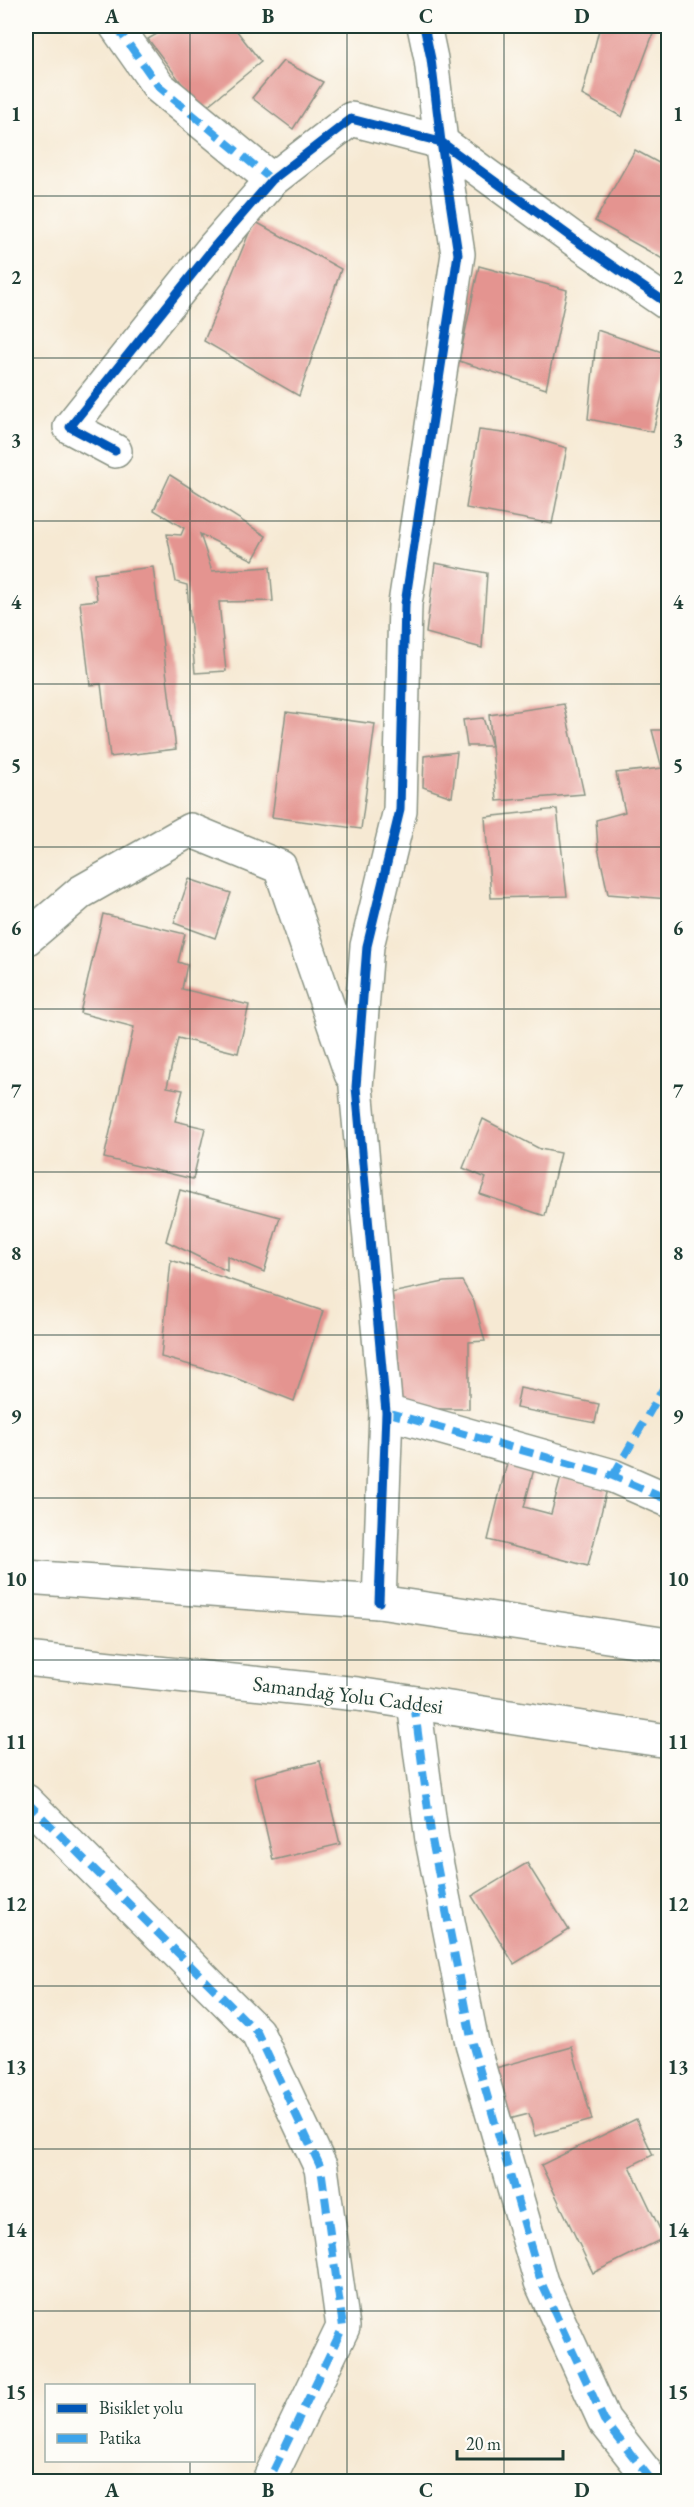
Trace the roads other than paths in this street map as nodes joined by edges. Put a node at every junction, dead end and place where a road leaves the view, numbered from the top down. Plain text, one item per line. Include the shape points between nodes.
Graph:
1 (116, 26) edge
2 (424, 26) edge
3 (441, 142) junction
4 (272, 180) junction
5 (669, 304) edge
6 (115, 451) dead end
7 (26, 939) edge
8 (356, 1087) junction
9 (386, 1412) junction
10 (669, 1500) edge
11 (26, 1577) edge
12 (379, 1602) junction
13 (669, 1645) edge
14 (26, 1659) edge
15 (414, 1703) junction
16 (669, 1741) edge
17 (26, 1802) edge
18 (268, 2481) edge
19 (653, 2481) edge

1 - 4 main road via 159,87
2 - 3 main road
3 - 4 main road via 351,119
3 - 5 main road
3 - 8 main road via 458,254 405,604 400,810 367,946
4 - 6 main road via 70,427
7 - 8 main road via 81,892 190,830 280,867
8 - 9 main road
9 - 10 main road via 614,1476
9 - 12 main road
11 - 12 main road
12 - 13 main road
14 - 15 main road, Samandağ Yolu Caddesi
15 - 16 main road, Samandağ Yolu Caddesi
15 - 19 main road via 432,1840 472,2043 541,2282 604,2420
17 - 18 main road via 257,2032 321,2168 343,2327

